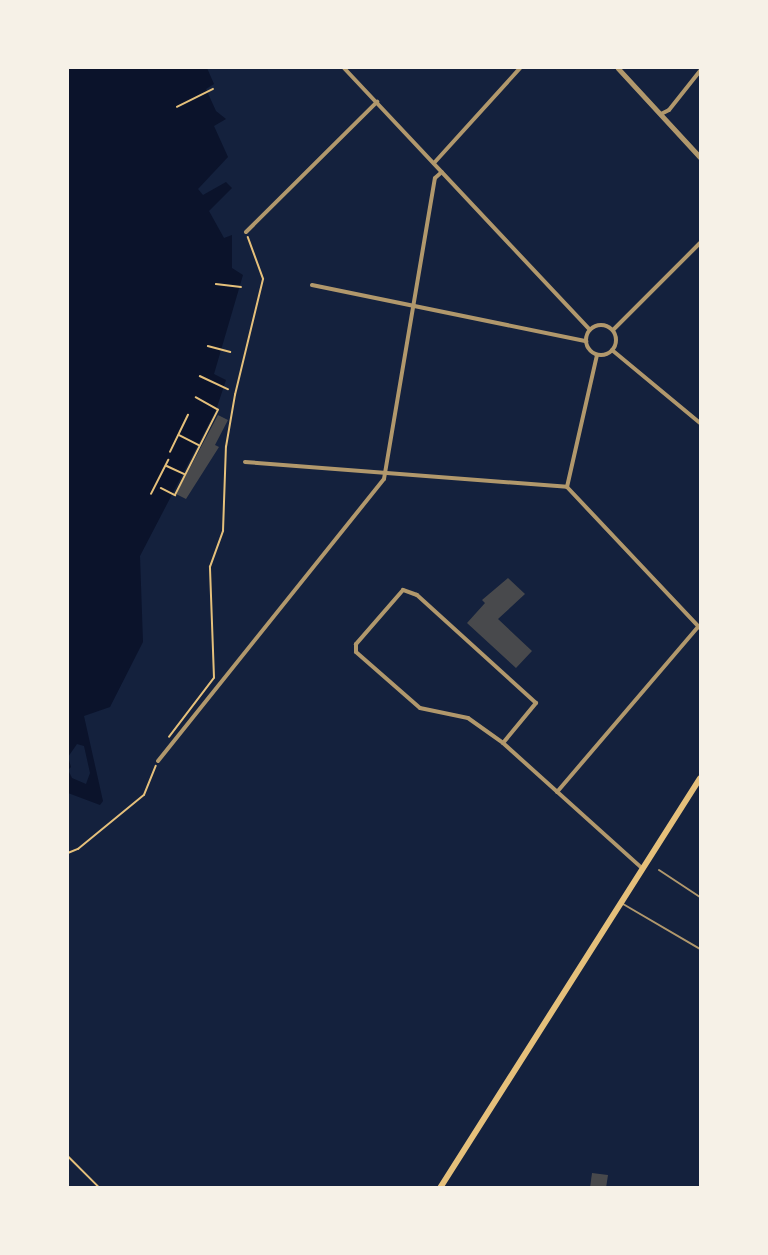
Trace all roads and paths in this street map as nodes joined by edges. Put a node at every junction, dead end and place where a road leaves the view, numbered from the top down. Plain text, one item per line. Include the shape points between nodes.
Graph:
1 (344, 68) edge
2 (520, 68) edge
3 (618, 68) edge
4 (700, 71) edge
5 (213, 89) dead end
6 (377, 102) junction
7 (177, 107) dead end
8 (661, 114) junction
9 (700, 157) edge
10 (434, 163) junction
11 (442, 172) junction
12 (246, 232) joint
13 (700, 243) edge
14 (216, 284) dead end
15 (312, 285) dead end
16 (241, 287) dead end
17 (414, 306) junction
18 (590, 330) junction
19 (613, 330) junction
20 (586, 341) junction
21 (208, 346) dead end
22 (612, 350) junction
23 (230, 352) dead end
24 (597, 355) junction
25 (200, 376) dead end
26 (228, 389) dead end
27 (196, 398) dead end
28 (188, 415) dead end
29 (700, 423) edge
30 (178, 435) junction
31 (200, 445) junction
32 (170, 452) dead end
33 (168, 460) dead end
34 (245, 462) dead end
35 (165, 465) junction
36 (386, 474) junction
37 (185, 475) junction
38 (567, 487) junction
39 (161, 488) dead end
40 (151, 494) dead end
41 (700, 627) edge
42 (502, 743) junction
43 (166, 744) dead end
44 (158, 761) joint
45 (700, 778) edge
46 (557, 792) junction
47 (68, 853) edge
48 (642, 868) junction
49 (658, 870) dead end
50 (700, 897) edge
51 (620, 902) junction
52 (700, 950) edge
53 (68, 1156) edge
54 (100, 1188) edge
55 (440, 1188) edge

1 - 6 street
2 - 10 street
3 - 8 street
4 - 8 street via 669,110
5 - 7 path
6 - 10 street
6 - 12 street
8 - 9 street
10 - 11 street
11 - 17 street via 435,178
11 - 18 street
12 - 43 path via 263,279 233,405 226,447 223,531 210,567 214,678
13 - 19 street
14 - 16 path
15 - 17 street
17 - 20 street
17 - 36 street
18 - 19 street via 603,325
18 - 20 street
19 - 22 street via 616,339
20 - 24 street via 589,350
21 - 23 path
22 - 24 street
22 - 29 street
24 - 38 street
25 - 26 path
27 - 31 path via 218,410
28 - 30 path
30 - 31 path
30 - 32 path
31 - 37 path
33 - 35 path
34 - 36 street
35 - 37 path
35 - 40 path
36 - 38 street
36 - 44 street
37 - 39 path via 175,495
38 - 41 street
41 - 46 street
42 - 42 street via 536,703 417,595 403,590 356,644 357,652 420,708 468,718
42 - 46 street
44 - 47 path via 144,795
45 - 48 main road
46 - 48 street
48 - 51 main road
49 - 50 lane
51 - 52 lane
51 - 55 main road
53 - 54 path

